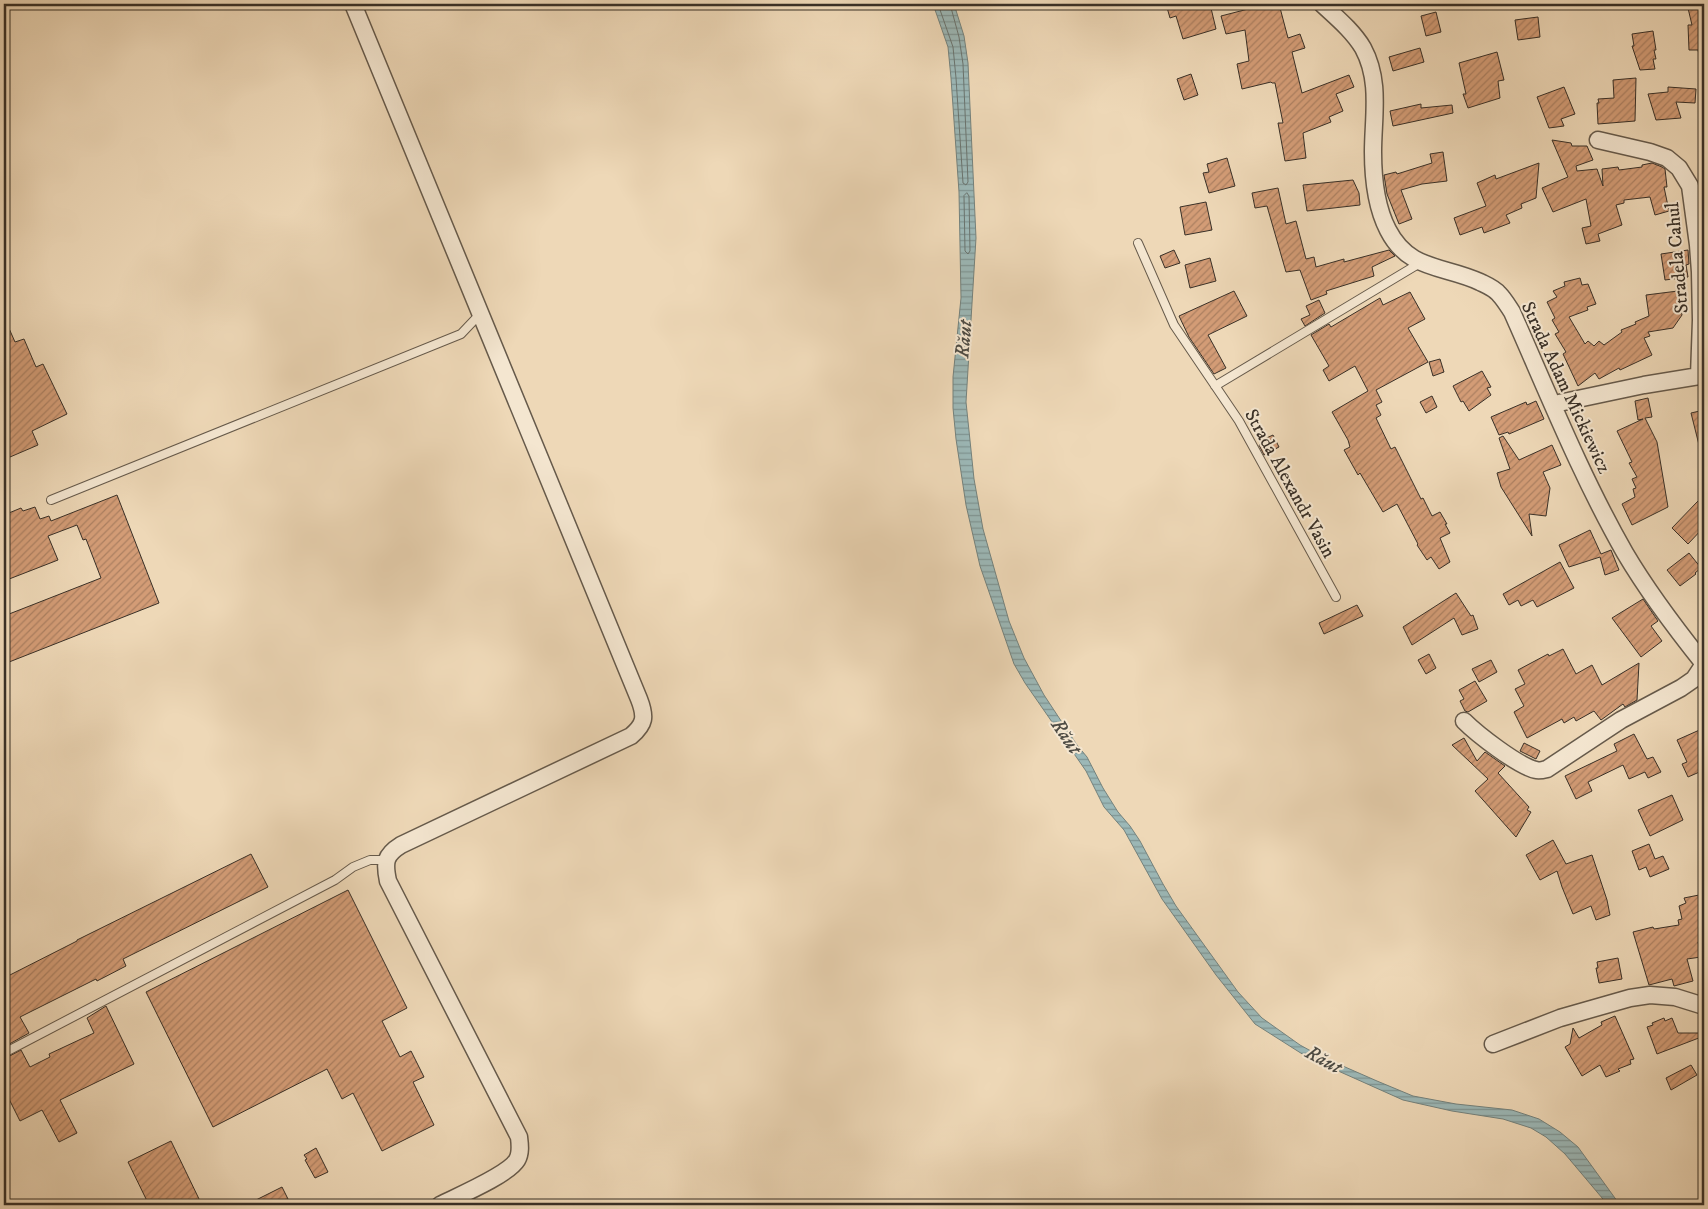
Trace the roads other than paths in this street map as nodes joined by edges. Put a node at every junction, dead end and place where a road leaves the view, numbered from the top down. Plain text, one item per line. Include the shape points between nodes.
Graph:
1 (353, 4) edge
2 (1322, 4) edge
3 (1598, 140) dead end
4 (1138, 243) dead end
5 (1420, 263) junction
6 (480, 314) junction
7 (1702, 376) edge
8 (1214, 386) junction
9 (1554, 404) junction
10 (51, 500) dead end
11 (1336, 597) dead end
12 (1704, 664) edge
13 (1464, 721) dead end
14 (386, 860) junction
15 (1704, 1006) edge
16 (1493, 1044) dead end
17 (4, 1053) edge
18 (440, 1205) edge

1 - 6 street
2 - 5 street, Strada Adam Mickiewicz via 1363,48 1375,92 1375,184 1384,221 1400,249
3 - 7 street, Stradela Cahul via 1667,158 1679,168 1690,186 1700,272
4 - 8 lane, Strada Alexandr Vasin via 1174,325
5 - 8 lane
5 - 9 street, Strada Adam Mickiewicz via 1463,275 1499,294 1512,312
6 - 10 lane via 461,334
6 - 14 street via 640,699 644,718 640,728 631,736 401,845 391,851
7 - 9 street
8 - 11 lane, Strada Alexandr Vasin via 1239,421
9 - 12 street, Strada Adam Mickiewicz via 1625,553
12 - 13 street via 1694,679 1681,688 1621,720 1547,769 1535,770 1522,763
14 - 17 lane via 370,860 353,867 335,880
14 - 18 street via 388,881 520,1137 518,1159 509,1170
15 - 16 street via 1675,997 1650,995 1630,998 1560,1018

